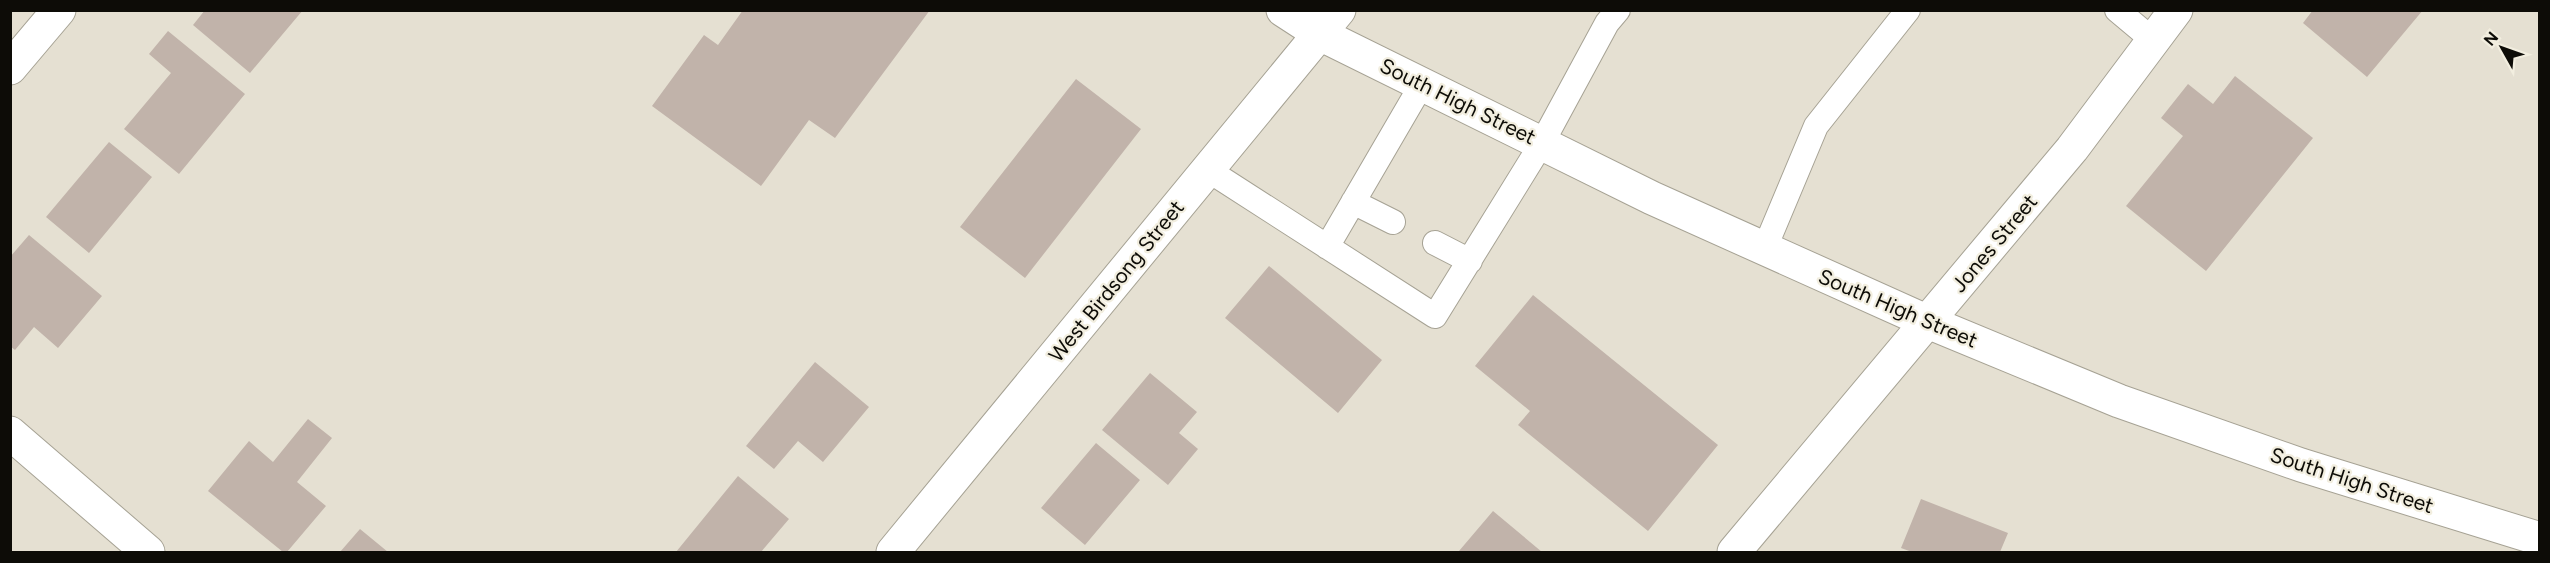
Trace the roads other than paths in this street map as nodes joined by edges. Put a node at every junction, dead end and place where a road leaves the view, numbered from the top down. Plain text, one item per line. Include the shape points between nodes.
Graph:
1 (59, 10) edge
2 (1284, 10) edge
3 (1618, 10) edge
4 (1908, 10) edge
5 (2117, 10) edge
6 (2176, 10) edge
7 (1330, 22) edge
8 (2154, 40) junction
9 (10, 68) edge
10 (1422, 84) junction
11 (1542, 143) junction
12 (1208, 170) junction
13 (1353, 202) junction
14 (1393, 222) dead end
15 (1435, 243) dead end
16 (1327, 247) junction
17 (1764, 250) junction
18 (1470, 261) junction
19 (1928, 322) junction
20 (10, 434) edge
21 (2540, 539) edge
22 (148, 552) edge
23 (893, 552) edge
24 (1734, 552) edge

1 - 9 street
2 - 7 street, South High Street
3 - 11 lane via 1607,23
4 - 17 lane via 1816,126
5 - 8 lane
6 - 8 street, Jones Street
7 - 10 street, South High Street
7 - 12 street, West Birdsong Street
8 - 19 street, Jones Street via 2072,149
10 - 11 street, South High Street
10 - 13 lane
11 - 17 street, South High Street
11 - 18 lane
12 - 16 lane
12 - 23 street, West Birdsong Street
13 - 14 lane
13 - 16 lane
15 - 18 lane
16 - 18 lane via 1435,316
17 - 19 street, South High Street
19 - 21 street, South High Street via 2119,401 2301,465
19 - 24 street, Jones Street
20 - 22 street

